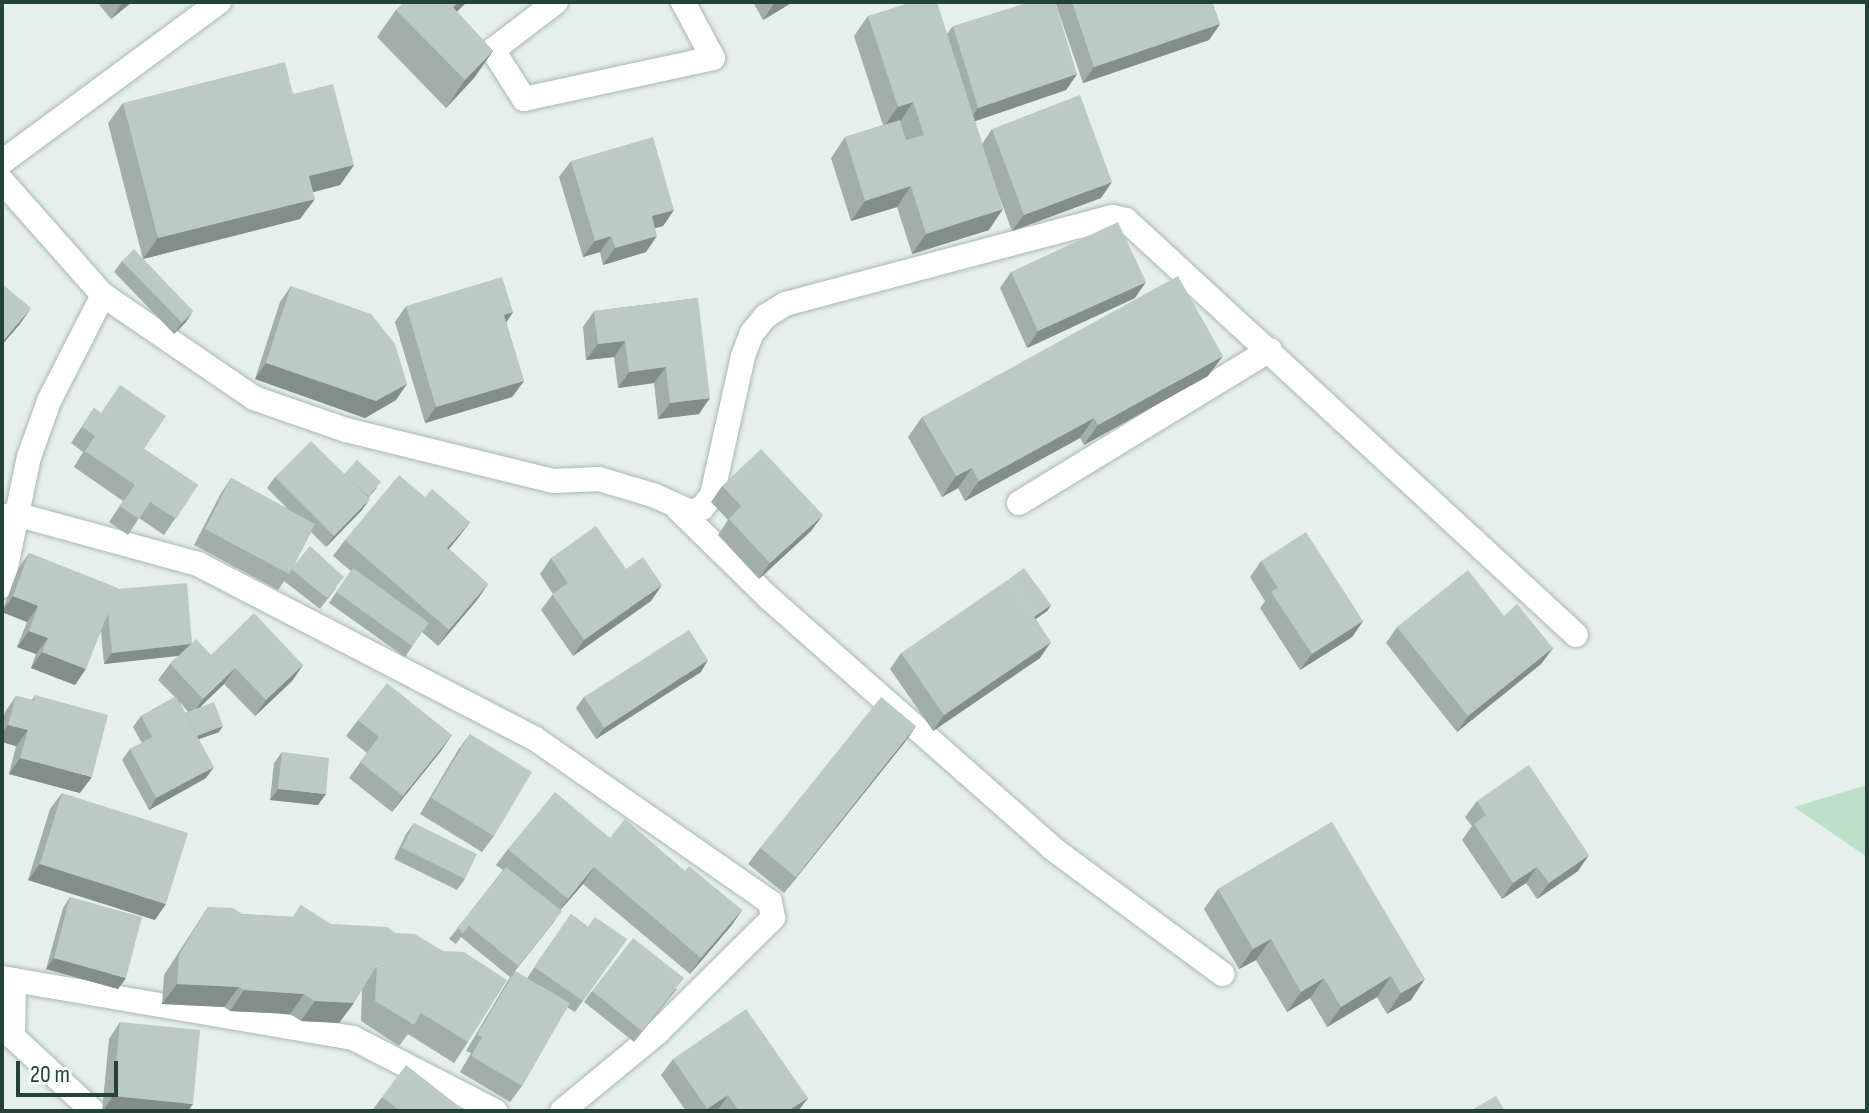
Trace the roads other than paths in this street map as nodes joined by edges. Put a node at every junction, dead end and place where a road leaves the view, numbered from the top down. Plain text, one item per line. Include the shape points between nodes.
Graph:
1 (219, 2) edge
2 (556, 2) edge
3 (683, 2) edge
4 (2, 162) edge
5 (2, 181) edge
6 (103, 295) junction
7 (1270, 350) junction
8 (1019, 503) dead end
9 (678, 509) junction
10 (8, 516) edge
11 (2, 586) edge
12 (1576, 635) dead end
13 (1222, 974) dead end
14 (8, 979) edge
15 (93, 1111) edge
16 (495, 1111) edge
17 (562, 1111) edge

1 - 4 street
2 - 3 street via 493,50 524,99 713,58
5 - 6 street
6 - 9 street via 254,398 346,430 554,481 599,479 653,495
6 - 10 street via 49,401
7 - 8 street
7 - 9 street via 1139,228 1113,217 800,300 766,316 752,333 735,384 712,495 702,508
7 - 12 street
9 - 13 street via 770,599 1052,848
10 - 11 street
10 - 17 street via 198,564 534,738 770,902 773,918 658,1032
14 - 15 street via 13,1037
14 - 16 street via 353,1038

